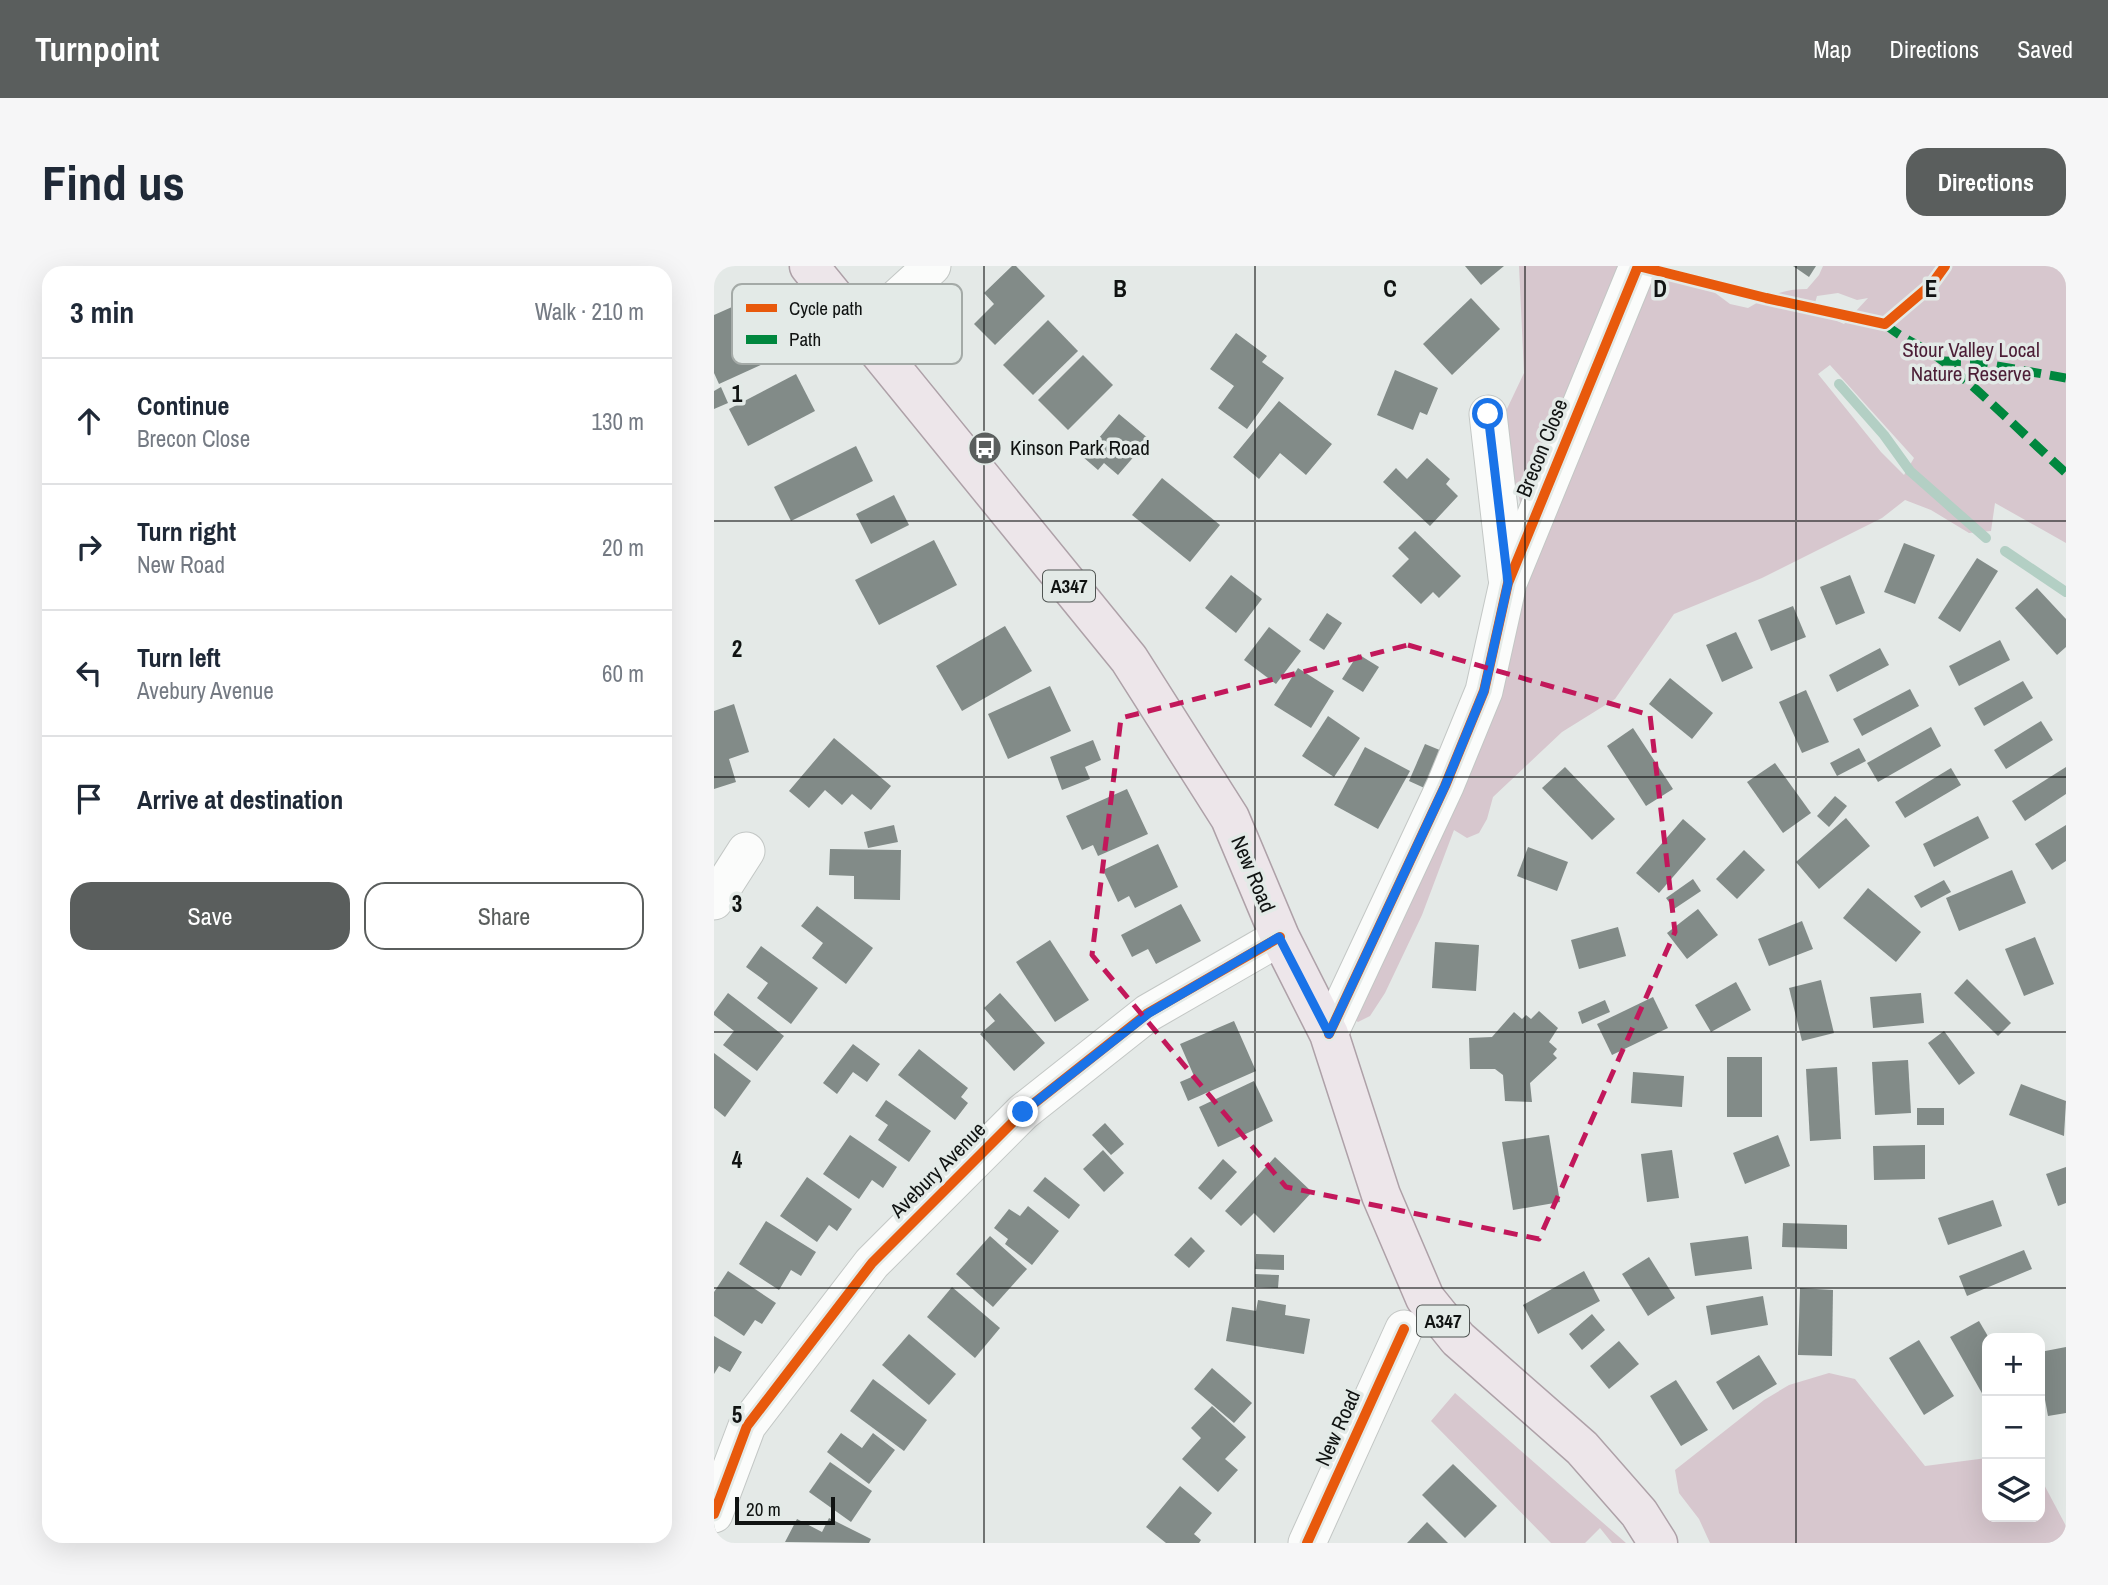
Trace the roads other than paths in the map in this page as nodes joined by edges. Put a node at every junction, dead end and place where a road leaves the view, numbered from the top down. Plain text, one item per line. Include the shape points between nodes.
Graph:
1 (809, 266) edge
2 (932, 266) edge
3 (1638, 266) edge
4 (824, 284) edge
5 (912, 284) edge
6 (890, 364) edge
7 (1488, 414) dead end
8 (1508, 583) junction
9 (746, 851) dead end
10 (714, 901) edge
11 (1279, 937) junction
12 (1329, 1034) junction
13 (1404, 1329) dead end
14 (714, 1514) edge
15 (1307, 1543) edge
16 (1658, 1543) edge

1 - 4 main road, New Road / A347
2 - 5 street
3 - 8 street, Brecon Close
6 - 11 main road, New Road / A347 via 1129,659 1230,818
7 - 8 street, Brecon Close
8 - 12 street, Brecon Close via 1484,691 1445,786
9 - 10 street
11 - 12 main road, New Road / A347
11 - 14 street, Avebury Avenue via 1149,1013 1023,1112 872,1263 747,1426
12 - 16 main road, New Road / A347 via 1381,1195 1424,1298 1458,1339 1582,1448 1639,1513
13 - 15 street, New Road

